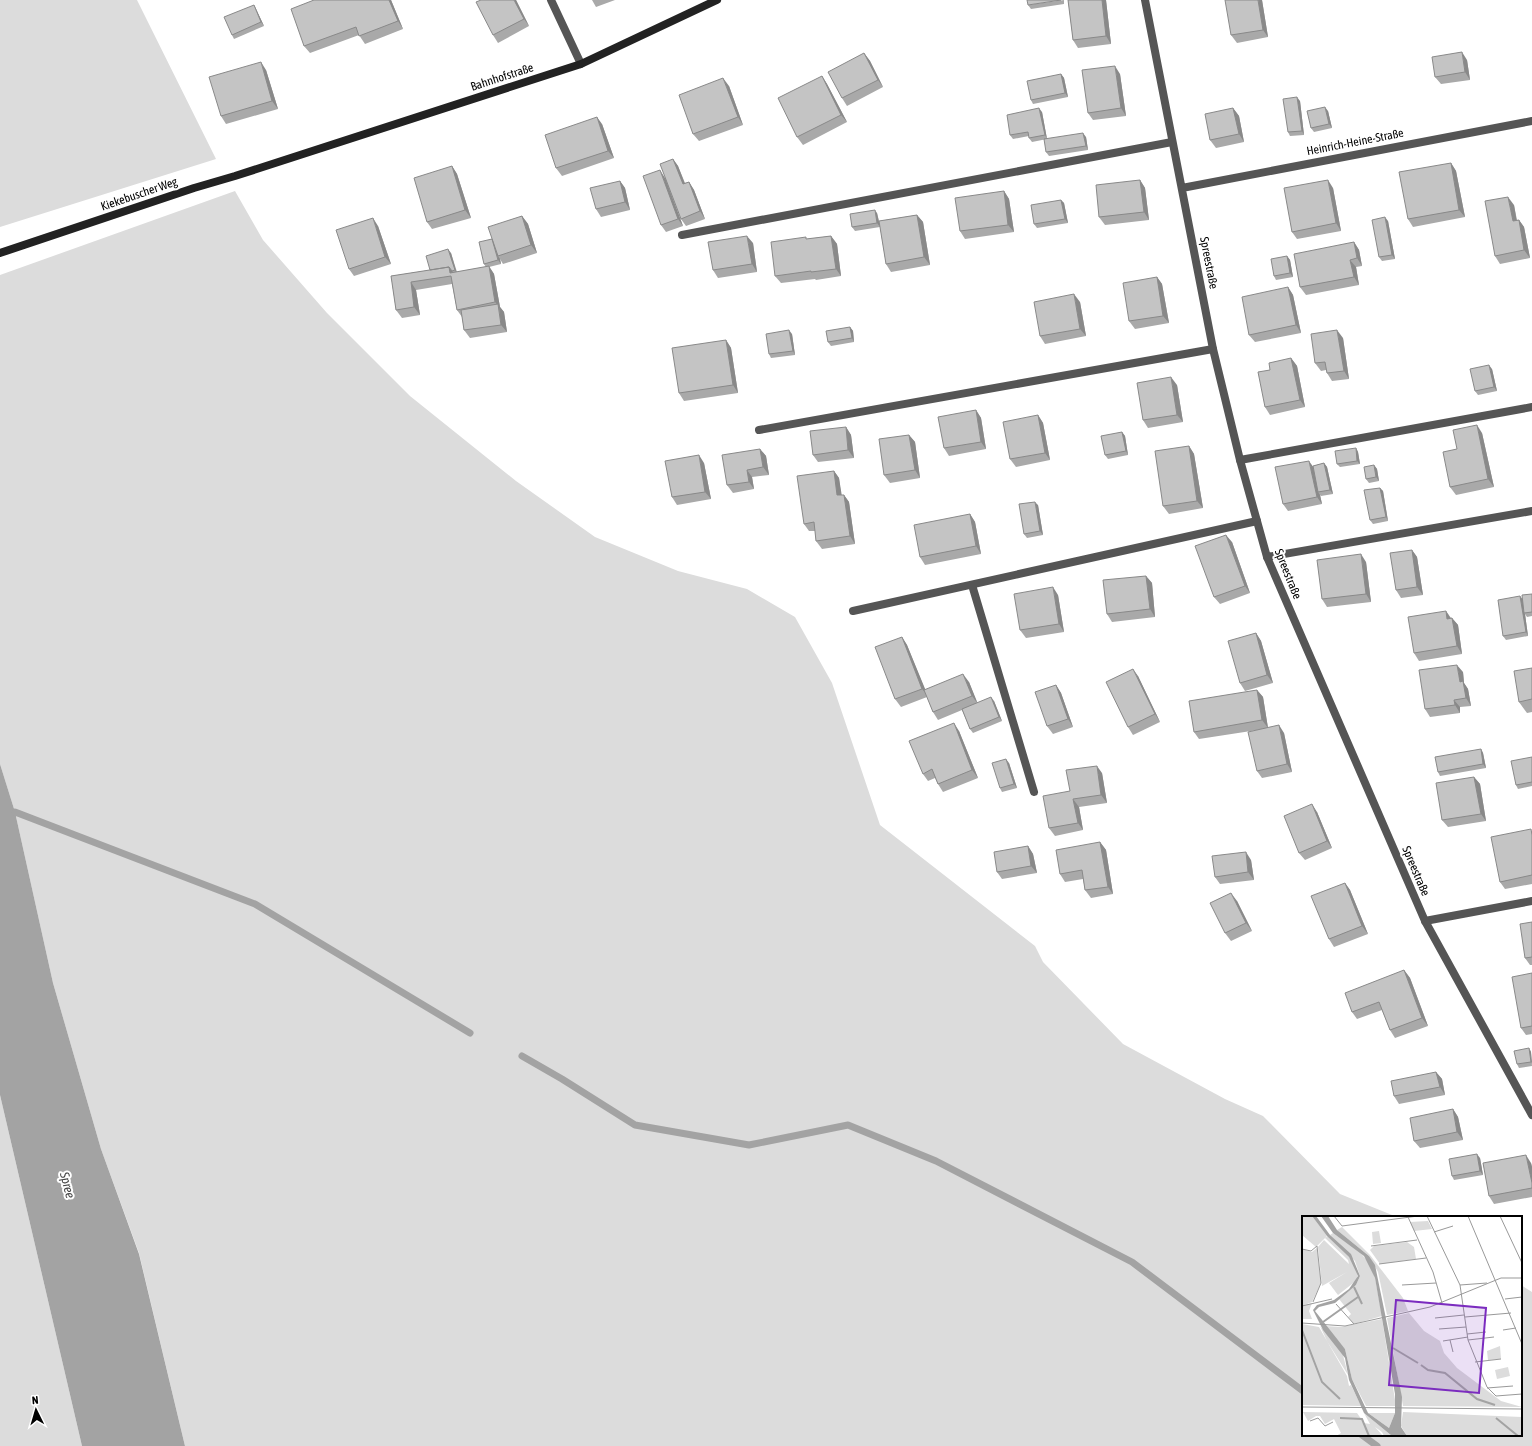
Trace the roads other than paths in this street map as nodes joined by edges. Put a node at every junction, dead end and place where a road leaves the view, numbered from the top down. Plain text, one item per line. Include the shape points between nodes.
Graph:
1 (551, 0) edge
2 (717, 0) edge
3 (1145, 0) edge
4 (581, 64) junction
5 (1532, 121) edge
6 (1172, 142) junction
7 (286, 159) joint
8 (1182, 188) junction
9 (682, 235) dead end
10 (0, 253) edge
11 (1212, 349) junction
12 (1532, 407) edge
13 (759, 430) dead end
14 (1240, 460) junction
15 (1532, 511) edge
16 (1257, 521) junction
17 (1266, 557) junction
18 (972, 585) junction
19 (852, 611) dead end
20 (1034, 792) dead end
21 (1532, 901) edge
22 (1425, 921) junction
23 (1532, 1115) edge

1 - 4 street
2 - 4 main road, Bahnhofstraße
3 - 6 street, Spreestraße
4 - 7 main road, Bahnhofstraße
5 - 8 street, Heinrich-Heine-Straße
6 - 8 street, Spreestraße
6 - 9 street
7 - 10 main road, Kiekebuscher Weg
8 - 11 street, Spreestraße
11 - 13 street
11 - 14 street, Spreestraße
12 - 14 street
14 - 16 street, Spreestraße
15 - 17 street
16 - 17 street, Spreestraße
16 - 18 street
17 - 22 street, Spreestraße
18 - 19 street
18 - 20 street
21 - 22 street
22 - 23 street, Spreestraße

